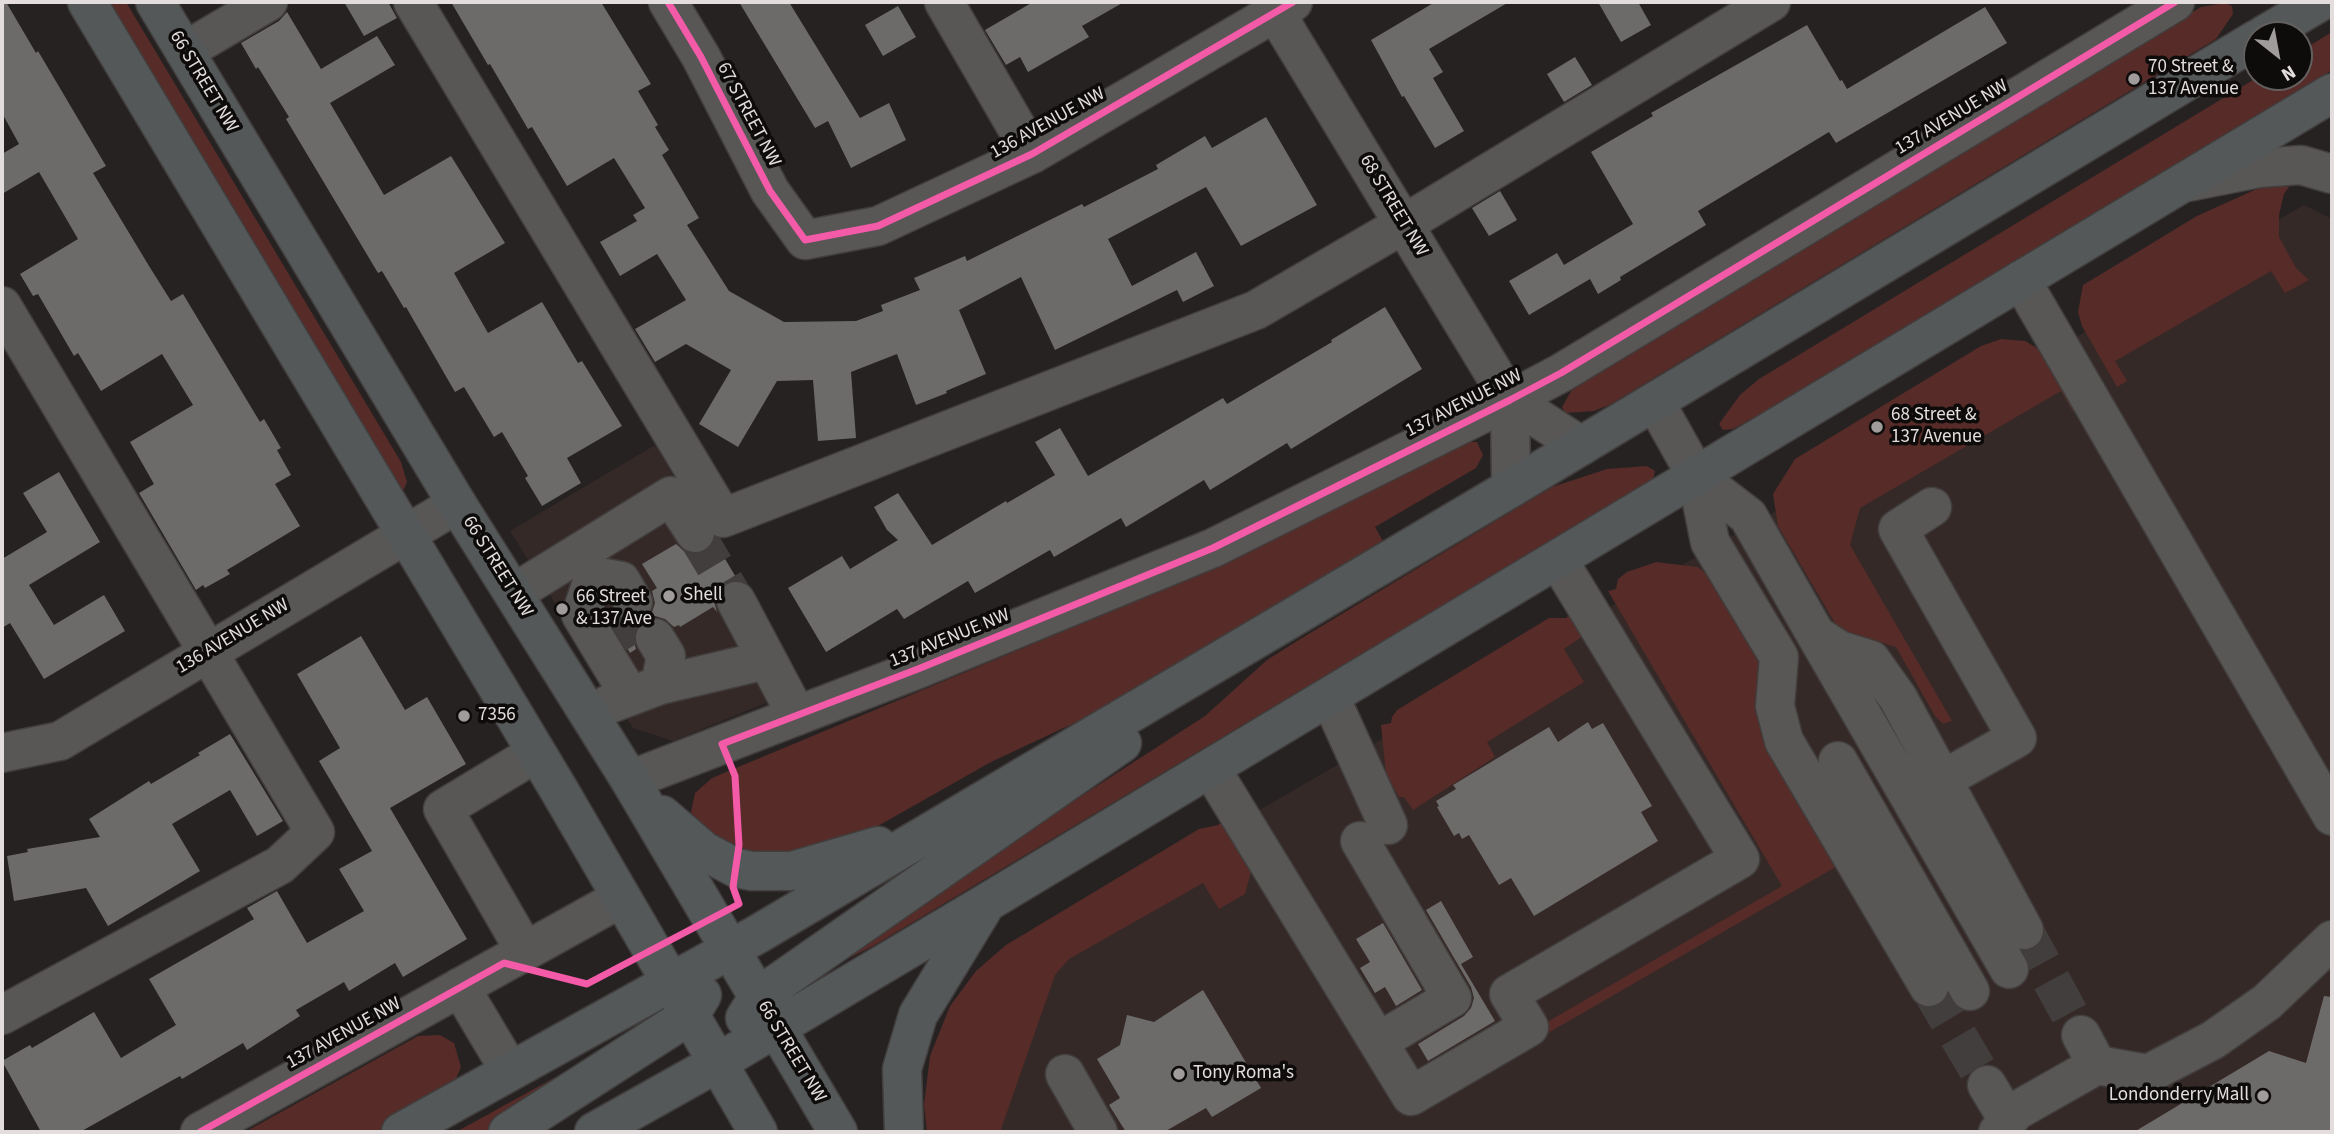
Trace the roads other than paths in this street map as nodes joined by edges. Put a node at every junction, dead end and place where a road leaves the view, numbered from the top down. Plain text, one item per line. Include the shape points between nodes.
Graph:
1 (87, 2) edge
2 (155, 2) edge
3 (268, 2) edge
4 (413, 2) edge
5 (668, 2) edge
6 (944, 2) edge
7 (1771, 2) edge
8 (2175, 2) edge
9 (2320, 2) edge
10 (1284, 7) edge
11 (2278, 21) edge
12 (2243, 41) edge
13 (185, 51) junction
14 (2332, 93) edge
15 (1032, 154) junction
16 (2332, 174) edge
17 (2179, 184) junction
18 (1404, 224) junction
19 (805, 240) joint
20 (2021, 280) junction
21 (2, 306) edge
22 (1510, 400) junction
23 (1655, 402) junction
24 (1581, 446) junction
25 (1697, 477) junction
26 (1511, 488) junction
27 (457, 504) junction
28 (1932, 508) dead end
29 (695, 533) tunnel mouth
30 (406, 534) junction
31 (1558, 560) junction
32 (587, 565) junction
33 (514, 593) junction
34 (736, 601) tunnel mouth
35 (624, 607) tunnel mouth
36 (1816, 635) junction
37 (647, 643) tunnel mouth
38 (1234, 650) junction
39 (208, 651) junction
40 (766, 660) junction
41 (645, 691) junction
42 (1330, 697) junction
43 (588, 712) junction
44 (797, 716) junction
45 (537, 753) junction
46 (2, 754) edge
47 (1838, 761) dead end
48 (1210, 769) junction
49 (1942, 780) junction
50 (635, 788) junction
51 (2332, 816) edge
52 (934, 829) junction
53 (621, 898) junction
54 (986, 904) junction
55 (2332, 940) edge
56 (730, 950) junction
57 (525, 951) junction
58 (670, 982) junction
59 (460, 987) junction
60 (768, 1011) junction
61 (2, 1015) edge
62 (690, 1015) junction
63 (1378, 1042) junction
64 (718, 1063) junction
65 (510, 1071) junction
66 (1065, 1074) dead end
67 (1987, 1085) tunnel mouth
68 (2003, 1126) edge
69 (200, 1132) edge
70 (401, 1132) edge
71 (508, 1132) edge
72 (594, 1132) edge
73 (758, 1132) edge
74 (838, 1132) edge
75 (904, 1132) edge
76 (1098, 1132) edge

1 - 30 main road
2 - 13 main road, 66 STREET NW
3 - 13 street
4 - 18 street via 723,518 1256,310
5 - 19 street, 67 STREET NW via 770,191
6 - 15 street
7 - 18 street
8 - 22 street, 137 AVENUE NW
9 - 11 main road
10 - 15 street, 136 AVENUE NW
10 - 18 street, 68 STREET NW
12 - 23 main road
13 - 27 main road, 66 STREET NW
14 - 17 main road
15 - 19 street, 136 AVENUE NW via 878,226
16 - 17 street via 2301,165
17 - 20 main road
18 - 22 street, 68 STREET NW
20 - 25 main road
20 - 51 street
21 - 39 street
22 - 24 street, 68 STREET NW
22 - 26 street
22 - 44 street, 137 AVENUE NW via 1213,548
23 - 24 main road
23 - 25 street
24 - 26 main road
25 - 31 main road
25 - 36 street via 1748,516
25 - 47 street via 1710,542 1779,657 1775,706 1784,741 1951,981
26 - 38 main road
27 - 30 street, 136 AVENUE NW
27 - 33 main road, 66 STREET NW
28 - 49 street via 1898,529 2025,751
29 - 32 street via 671,496
30 - 39 street, 136 AVENUE NW
30 - 45 main road
31 - 42 main road
31 - 63 street via 1741,859 1509,994 1529,1027 1411,1096
32 - 33 street
32 - 35 street via 621,581
32 - 41 street via 581,615
33 - 43 main road, 66 STREET NW
34 - 40 street
36 - 49 street via 1839,650 1871,660 1898,698
36 - 49 street via 1874,738 2009,948
37 - 41 street via 666,656
38 - 52 main road
38 - 60 main road via 1107,755
39 - 46 street, 136 AVENUE NW via 60,741
39 - 61 street via 315,832 280,865
40 - 41 street
40 - 44 street
41 - 43 street
42 - 48 main road
42 - 63 street via 1374,833 1452,998
43 - 50 main road, 66 STREET NW
44 - 50 street, 137 AVENUE NW
45 - 53 main road
45 - 57 street via 443,808
48 - 54 main road
48 - 63 street
50 - 52 main road via 704,851 751,872 792,871
50 - 56 main road, 66 STREET NW
52 - 56 main road
53 - 57 street, 137 AVENUE NW
53 - 58 main road
54 - 60 main road
54 - 75 main road via 918,1014 902,1069
55 - 68 street via 2267,1002 2213,1040 2148,1073 2089,1050
56 - 58 main road
56 - 60 main road, 66 STREET NW
56 - 62 main road
57 - 59 street, 137 AVENUE NW
58 - 62 main road
58 - 65 main road
59 - 65 street
59 - 69 street, 137 AVENUE NW
60 - 64 main road
60 - 74 main road, 66 STREET NW
62 - 64 main road
62 - 71 main road
64 - 72 main road
64 - 73 main road
65 - 70 main road
66 - 76 street
67 - 68 street

